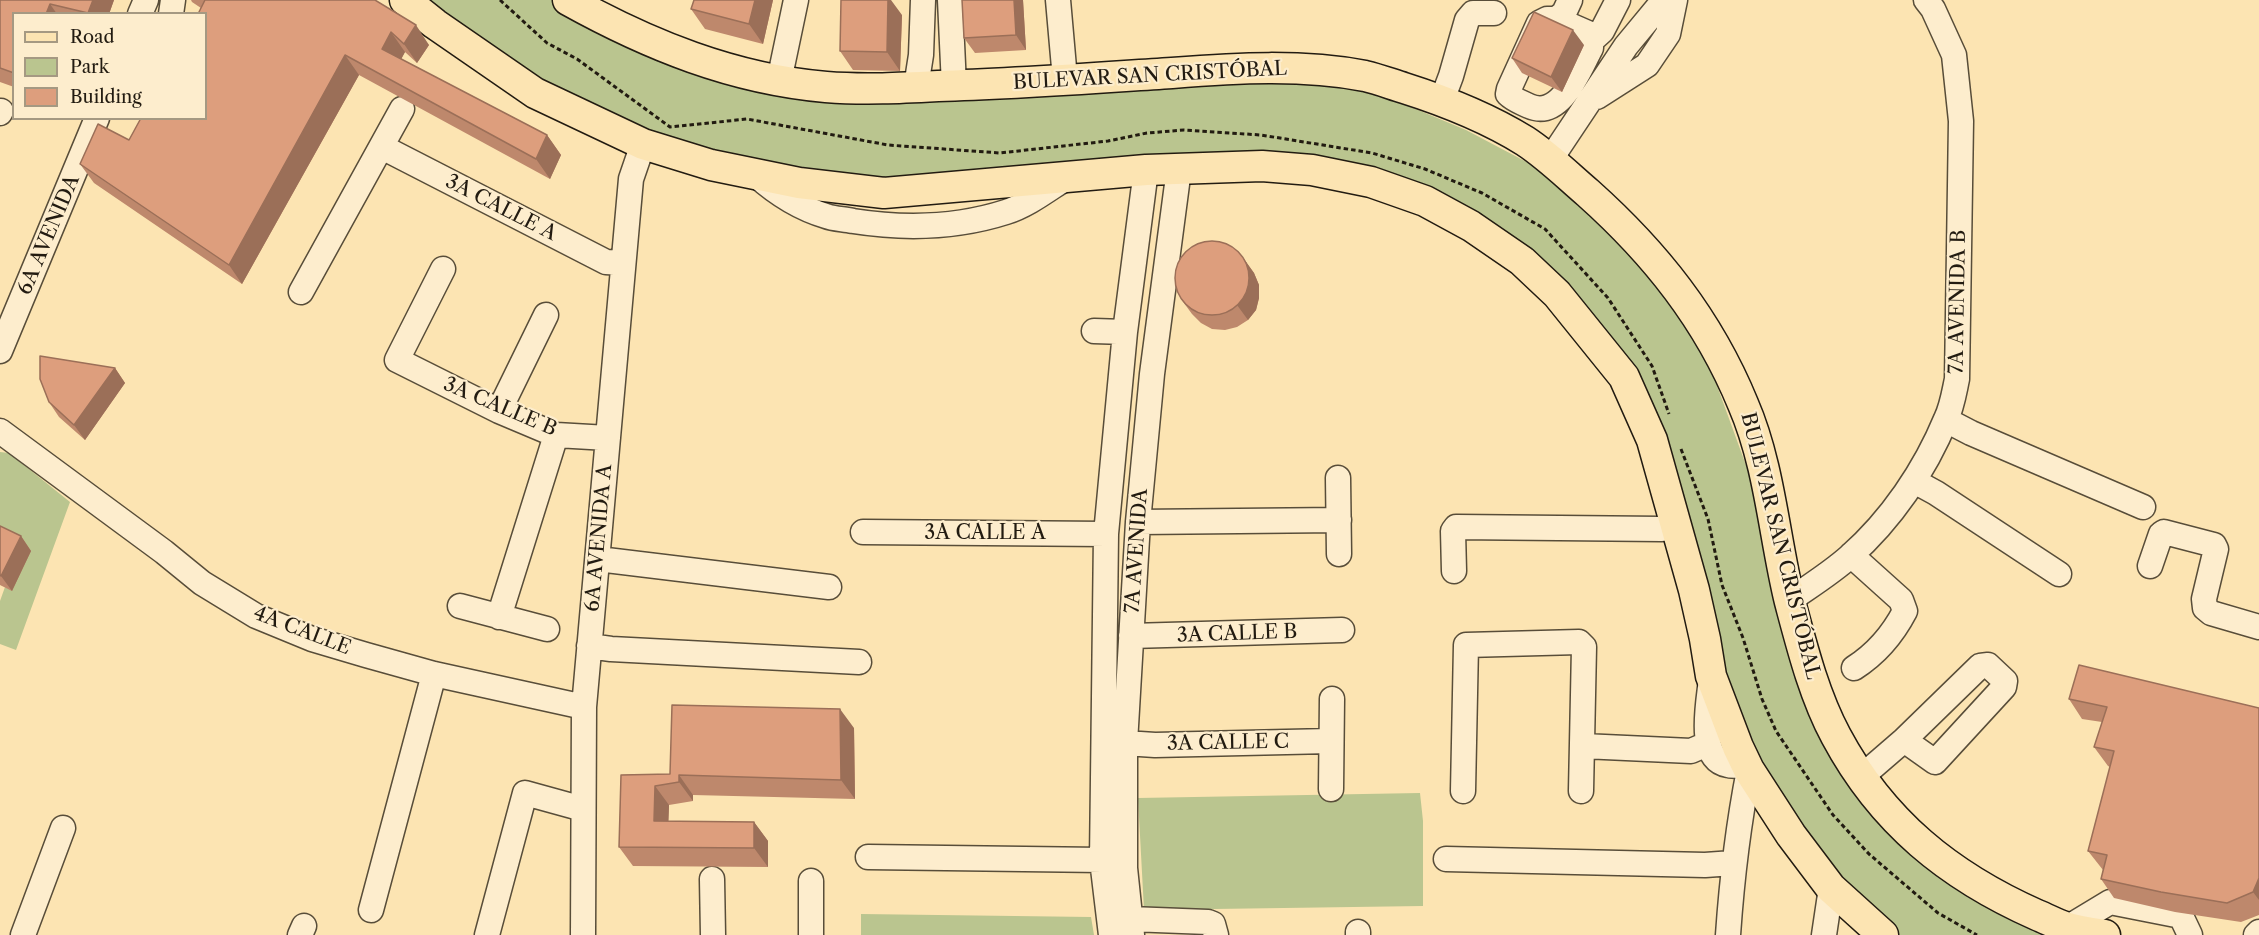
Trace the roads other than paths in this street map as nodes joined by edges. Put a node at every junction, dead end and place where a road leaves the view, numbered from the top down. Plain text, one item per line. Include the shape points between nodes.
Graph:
1 (405, 0) edge
2 (568, 0) edge
3 (796, 0) edge
4 (923, 0) edge
5 (950, 0) edge
6 (1058, 0) edge
7 (1618, 0) edge
8 (1664, 0) edge
9 (1675, 0) edge
10 (1926, 0) edge
11 (1563, 10) edge
12 (1494, 13) dead end
13 (1591, 41) junction
14 (952, 54) junction
15 (921, 55) junction
16 (1065, 80) junction
17 (779, 81) junction
18 (954, 86) junction
19 (916, 87) junction
20 (1508, 94) junction
21 (1442, 100) junction
22 (1588, 103) junction
23 (1533, 108) junction
24 (402, 109) dead end
25 (97, 120) edge
26 (1508, 132) junction
27 (643, 144) junction
28 (382, 147) junction
29 (1550, 160) junction
30 (1179, 169) junction
31 (1146, 170) junction
32 (623, 263) junction
33 (443, 269) dead end
34 (301, 292) dead end
35 (546, 315) dead end
36 (1094, 331) dead end
37 (1125, 332) junction
38 (0, 351) edge
39 (1121, 372) junction
40 (1152, 374) junction
41 (499, 411) junction
42 (1946, 420) junction
43 (0, 431) edge
44 (556, 435) junction
45 (608, 438) junction
46 (1658, 464) junction
47 (1338, 478) dead end
48 (1914, 481) junction
49 (2143, 507) dead end
50 (1339, 520) junction
51 (1138, 522) junction
52 (1662, 529) junction
53 (863, 532) dead end
54 (1106, 534) junction
55 (1340, 554) dead end
56 (1851, 555) junction
57 (598, 559) junction
58 (2150, 567) dead end
59 (1454, 571) dead end
60 (2059, 574) dead end
61 (829, 587) dead end
62 (1694, 590) junction
63 (1790, 600) junction
64 (460, 606) dead end
65 (499, 617) junction
66 (2259, 627) edge
67 (547, 629) dead end
68 (1342, 630) dead end
69 (1131, 636) junction
70 (590, 646) junction
71 (859, 662) dead end
72 (1854, 669) dead end
73 (434, 674) junction
74 (1711, 676) junction
75 (1332, 699) dead end
76 (584, 707) junction
77 (1904, 740) dead end
78 (1330, 741) junction
79 (1125, 743) junction
80 (1707, 744) junction
81 (1583, 746) junction
82 (1748, 767) junction
83 (1860, 778) junction
84 (1331, 789) dead end
85 (1464, 791) dead end
86 (1581, 791) dead end
87 (583, 809) junction
88 (63, 828) dead end
89 (868, 857) dead end
90 (1446, 859) dead end
91 (1102, 860) junction
92 (1733, 863) junction
93 (712, 879) dead end
94 (811, 881) dead end
95 (1831, 888) junction
96 (371, 910) dead end
97 (1131, 927) edge
98 (2067, 928) junction
99 (2259, 932) edge
100 (23, 935) edge
101 (487, 935) edge
102 (583, 935) edge
103 (712, 935) edge
104 (811, 935) edge
105 (1111, 935) edge
106 (1216, 935) edge
107 (1728, 935) edge
108 (1824, 935) edge
109 (1883, 935) edge
110 (2105, 935) edge
111 (2190, 935) edge
112 (2256, 935) edge

1 - 27 main road via 535,93
2 - 17 main road, BULEVAR SAN CRISTÓBAL via 664,48
3 - 17 street
4 - 15 street
5 - 14 street
6 - 16 street
7 - 13 street via 1602,31
8 - 22 street via 1626,46
9 - 22 street via 1668,34 1647,65
10 - 42 street, 7A AVENIDA B via 1954,55 1961,121 1957,380
11 - 13 street via 1588,33
11 - 20 street via 1539,22
12 - 21 street via 1473,13 1467,20
13 - 23 street via 1591,48 1563,97 1551,106
14 - 15 street
14 - 18 street
15 - 19 street
16 - 18 main road, BULEVAR SAN CRISTÓBAL
16 - 21 main road, BULEVAR SAN CRISTÓBAL via 1221,69 1294,69 1366,77
17 - 19 main road, BULEVAR SAN CRISTÓBAL via 826,87
18 - 19 main road, BULEVAR SAN CRISTÓBAL
20 - 23 street
20 - 26 street
21 - 26 main road, BULEVAR SAN CRISTÓBAL
22 - 29 street
23 - 26 street
24 - 28 street
25 - 38 street, 6A AVENIDA via 89,168
26 - 29 main road, BULEVAR SAN CRISTÓBAL
27 - 31 main road via 711,165 799,183 884,193
27 - 32 street, 6A AVENIDA A via 631,179
28 - 32 street, 3A CALLE A via 606,262
28 - 34 street
29 - 63 main road, BULEVAR SAN CRISTÓBAL via 1649,251 1683,294 1714,345 1745,406 1763,470
30 - 31 main road
30 - 40 street, 7A AVENIDA
30 - 46 main road via 1262,166 1312,170 1371,182 1425,201 1471,226 1522,261 1557,294 1624,377 1652,440
31 - 37 street, 7A AVENIDA
32 - 45 street, 6A AVENIDA A
33 - 41 street, 3A CALLE B via 397,360
35 - 41 street
36 - 37 street
37 - 39 street, 7A AVENIDA
39 - 40 street
39 - 54 street, 7A AVENIDA
40 - 51 street, 7A AVENIDA
41 - 44 street, 3A CALLE B
42 - 48 street, 7A AVENIDA B
42 - 49 street
43 - 73 street, 4A CALLE via 202,583 256,616 312,639
44 - 45 street, 3A CALLE B
44 - 65 street
45 - 57 street, 6A AVENIDA A
46 - 52 street
46 - 62 main road
47 - 50 street
48 - 56 street, 7A AVENIDA B via 1890,514
48 - 60 street
50 - 51 street
50 - 55 street
51 - 69 street, 7A AVENIDA
52 - 59 street via 1456,527
52 - 62 street
53 - 54 street, 3A CALLE A
54 - 91 street, 7A AVENIDA
56 - 63 street, 7A AVENIDA B
56 - 72 street via 1901,600 1905,611 1872,657
57 - 61 street
57 - 70 street, 6A AVENIDA A
58 - 66 street via 2164,532 2214,546 2205,608
62 - 74 main road
63 - 83 main road, BULEVAR SAN CRISTÓBAL via 1817,693
64 - 65 street
65 - 67 street
68 - 69 street, 3A CALLE B
69 - 79 street, 7A AVENIDA
70 - 71 street
70 - 76 street, 6A AVENIDA A
73 - 76 street, 4A CALLE
73 - 96 street
74 - 80 street
74 - 82 main road
75 - 78 street
76 - 87 street, 6A AVENIDA A
77 - 83 street
78 - 79 street, 3A CALLE C
78 - 84 street
79 - 97 street, 7A AVENIDA via 1125,868
80 - 81 street via 1691,751
80 - 82 street via 1726,765
81 - 85 street via 1582,644 1468,644
81 - 86 street
82 - 92 street
82 - 95 main road via 1791,835
83 - 98 main road, BULEVAR SAN CRISTÓBAL via 1903,827 1940,860 1976,884
87 - 101 street via 525,794
87 - 102 street, 6A AVENIDA A
88 - 100 street
89 - 91 street
90 - 92 street
91 - 105 street, 7A AVENIDA
92 - 107 street
93 - 103 street
94 - 104 street
95 - 108 street
95 - 109 main road
97 - 106 street via 1208,922 1213,924
98 - 110 main road, BULEVAR SAN CRISTÓBAL
98 - 111 street via 2110,902 2146,899 2181,916
99 - 112 street

